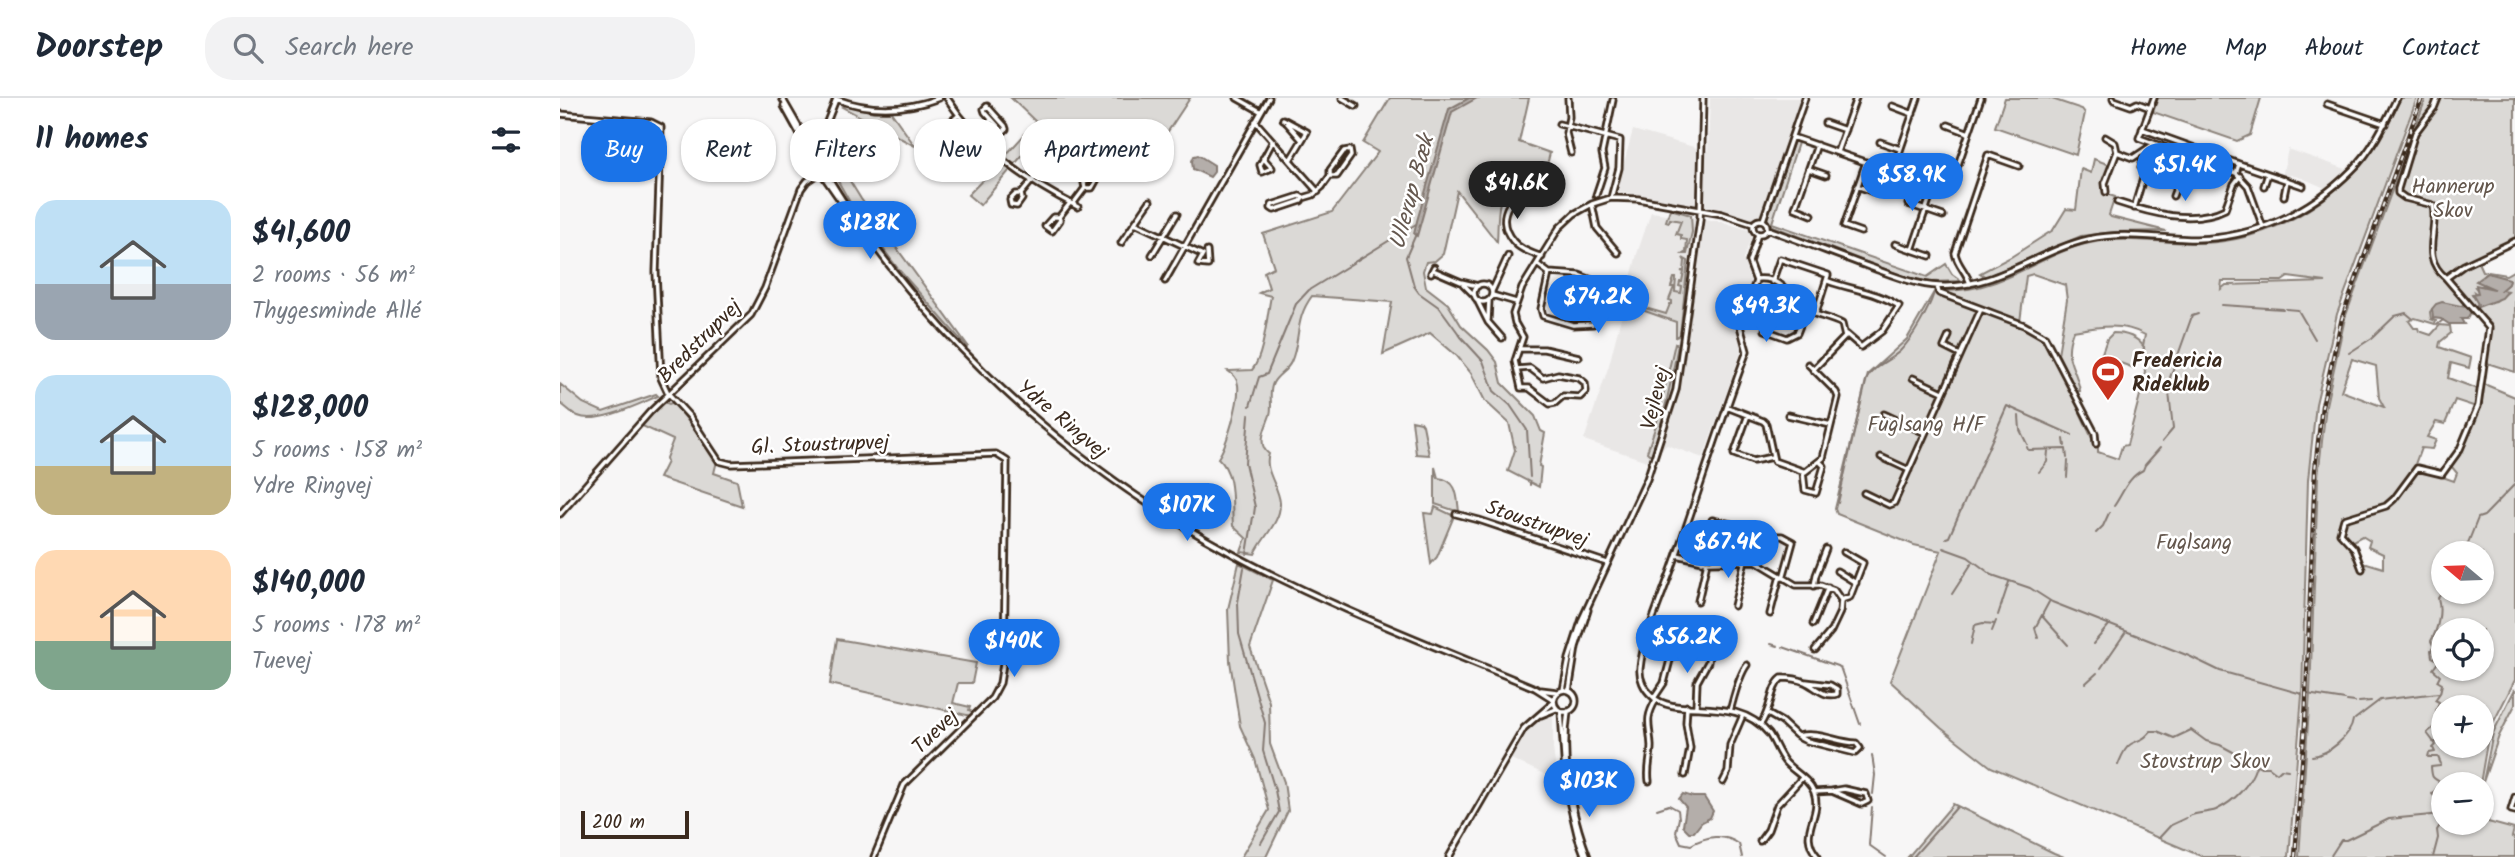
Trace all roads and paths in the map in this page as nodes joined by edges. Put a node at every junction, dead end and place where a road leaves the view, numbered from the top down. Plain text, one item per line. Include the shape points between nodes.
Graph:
1 (781, 98) edge
2 (836, 98) edge
3 (939, 98) edge
4 (947, 98) edge
5 (1237, 98) edge
6 (1269, 98) edge
7 (1342, 98) edge
8 (1568, 98) edge
9 (1703, 98) edge
10 (1805, 98) edge
11 (1856, 98) edge
12 (1918, 98) edge
13 (1981, 98) edge
14 (2113, 98) edge
15 (2154, 98) edge
16 (2397, 98) edge
17 (2438, 98) edge
18 (1613, 100) dead end
19 (2327, 104) dead end
20 (1356, 106) dead end
21 (1892, 106) dead end
22 (2150, 108) junction
23 (1260, 111) junction
24 (560, 114) edge
25 (1913, 114) junction
26 (959, 115) junction
27 (792, 119) edge
28 (828, 119) edge
29 (954, 119) edge
30 (962, 119) edge
31 (991, 120) joint
32 (1255, 121) junction
33 (1825, 123) dead end
34 (1559, 124) dead end
35 (2385, 124) junction
36 (1948, 125) dead end
37 (1567, 126) junction
38 (2142, 129) junction
39 (1845, 130) junction
40 (1969, 133) junction
41 (1605, 135) junction
42 (1792, 137) junction
43 (2105, 137) dead end
44 (1302, 140) junction
45 (1273, 141) junction
46 (1880, 142) dead end
47 (2154, 144) junction
48 (1817, 145) junction
49 (2164, 147) junction
50 (1900, 149) junction
51 (2145, 151) junction
52 (1837, 152) junction
53 (2117, 152) junction
54 (1571, 153) dead end
55 (2188, 156) junction
56 (1263, 159) dead end
57 (1290, 160) junction
58 (1935, 161) dead end
59 (1866, 162) junction
60 (2239, 164) junction
61 (2018, 166) dead end
62 (2141, 167) dead end
63 (1809, 169) junction
64 (1957, 169) junction
65 (1893, 171) junction
66 (2238, 174) junction
67 (2268, 174) junction
68 (1826, 175) dead end
69 (1329, 176) junction
70 (2287, 181) junction
71 (806, 182) edge
72 (830, 182) edge
73 (1031, 182) joint
74 (1540, 184) dead end
75 (1934, 185) junction
76 (1857, 186) junction
77 (2264, 186) dead end
78 (2303, 186) dead end
79 (1085, 188) dead end
80 (1318, 192) junction
81 (1874, 192) dead end
82 (2106, 192) dead end
83 (1021, 194) dead end
84 (1596, 195) dead end
85 (2173, 196) dead end
86 (2284, 196) dead end
87 (1303, 198) junction
88 (1612, 198) junction
89 (1150, 201) dead end
90 (2117, 202) dead end
91 (1072, 203) junction
92 (1592, 204) junction
93 (1908, 204) dead end
94 (1078, 207) dead end
95 (2134, 208) junction
96 (1700, 210) junction
97 (1926, 210) junction
98 (1177, 214) dead end
99 (1812, 215) dead end
100 (1944, 216) dead end
101 (1059, 217) dead end
102 (1763, 220) junction
103 (1135, 223) junction
104 (1754, 224) junction
105 (2263, 227) junction
106 (1767, 229) junction
107 (1861, 232) dead end
108 (1758, 235) junction
109 (1164, 237) junction
110 (2515, 241) edge
111 (1121, 243) dead end
112 (1895, 244) dead end
113 (1185, 247) junction
114 (1912, 250) junction
115 (1618, 253) dead end
116 (1152, 255) dead end
117 (1203, 255) dead end
118 (1508, 256) dead end
119 (1930, 256) dead end
120 (1542, 257) junction
121 (1537, 264) junction
122 (1433, 270) dead end
123 (1549, 273) junction
124 (1498, 276) junction
125 (2446, 278) junction
126 (1756, 279) junction
127 (1165, 281) dead end
128 (1828, 281) junction
129 (1461, 282) junction
130 (1772, 282) junction
131 (1970, 284) junction
132 (1481, 285) junction
133 (1781, 285) junction
134 (1937, 286) junction
135 (1474, 295) junction
136 (1491, 295) junction
137 (1478, 300) junction
138 (1516, 302) junction
139 (1981, 309) junction
140 (1805, 310) junction
141 (1816, 313) junction
142 (1488, 322) junction
143 (1846, 334) junction
144 (1949, 336) dead end
145 (1502, 338) dead end
146 (1519, 349) junction
147 (1960, 355) junction
148 (1579, 358) dead end
149 (1808, 364) dead end
150 (1517, 369) junction
151 (1813, 370) junction
152 (1913, 378) dead end
153 (1943, 392) junction
154 (668, 393) junction
155 (1727, 407) junction
156 (1884, 414) dead end
157 (1748, 415) junction
158 (1788, 415) dead end
159 (1831, 425) junction
160 (1925, 433) junction
161 (2096, 444) dead end
162 (1772, 457) junction
163 (1881, 457) dead end
164 (1006, 459) joint
165 (1821, 462) junction
166 (1909, 470) junction
167 (1803, 472) junction
168 (1864, 493) dead end
169 (560, 514) edge
170 (1456, 514) dead end
171 (1826, 550) dead end
172 (1844, 552) dead end
173 (1677, 555) junction
174 (1745, 560) junction
175 (1704, 562) junction
176 (1731, 562) junction
177 (1759, 562) junction
178 (1607, 563) junction
179 (2362, 569) dead end
180 (1837, 571) dead end
181 (1782, 577) junction
182 (1856, 583) junction
183 (1814, 586) junction
184 (1828, 587) junction
185 (1841, 600) junction
186 (1698, 601) dead end
187 (1734, 606) dead end
188 (1587, 608) junction
189 (1770, 614) dead end
190 (1813, 624) dead end
191 (1681, 634) dead end
192 (1710, 647) dead end
193 (1815, 650) dead end
194 (1747, 665) dead end
195 (1806, 682) junction
196 (1535, 688) junction
197 (1561, 691) junction
198 (1570, 691) junction
199 (1655, 699) junction
200 (1554, 701) junction
201 (1687, 706) junction
202 (1696, 707) junction
203 (1559, 710) junction
204 (1730, 710) junction
205 (1568, 711) junction
206 (1768, 714) junction
207 (1538, 715) junction
208 (1743, 715) junction
209 (1760, 725) junction
210 (1798, 736) junction
211 (1828, 738) junction
212 (1827, 746) junction
213 (1685, 775) dead end
214 (1802, 778) junction
215 (1649, 781) dead end
216 (1723, 782) dead end
217 (1832, 790) junction
218 (1814, 792) junction
219 (2515, 797) edge
220 (2515, 811) edge
221 (1759, 841) dead end
222 (1817, 855) edge
223 (874, 857) edge
224 (1449, 857) edge
225 (1586, 857) edge
226 (1810, 857) edge

1 - 27 street, Ydre Ringvej
2 - 3 street via 886,109
2 - 28 street
4 - 26 street
5 - 23 street
6 - 23 street
7 - 20 street
8 - 37 street
9 - 96 street, Vejlevej
10 - 42 street
11 - 39 street
12 - 25 street
13 - 40 street
14 - 22 street
15 - 22 street
16 - 35 street
17 - 125 street via 2416,133 2398,193 2433,205 2431,258
18 - 41 street
19 - 35 street
21 - 25 street
22 - 38 street
23 - 32 street
24 - 154 street via 651,122 661,128 656,272 660,372
25 - 50 street
26 - 29 street
26 - 30 street
31 - 31 street via 984,109 987,106 1006,129 1003,132
32 - 45 street
32 - 113 street
33 - 39 street
34 - 37 street
35 - 105 street via 2353,170 2337,184 2300,211
36 - 40 street
37 - 41 street
37 - 54 street
38 - 47 street via 2139,138
38 - 60 street
39 - 52 street
40 - 64 street
41 - 84 street via 1605,168
41 - 88 street via 1620,142
42 - 48 street
42 - 102 street
43 - 53 street
44 - 44 street via 1307,132 1283,119 1290,126
44 - 57 street
45 - 56 street
45 - 57 street
46 - 50 street
47 - 49 street
47 - 51 street
48 - 52 street
48 - 63 street
49 - 55 street
49 - 95 street via 2160,160 2144,174
50 - 65 street
51 - 53 street via 2133,158
51 - 62 street
52 - 59 street
53 - 82 street
55 - 66 street
55 - 85 street
57 - 80 street
58 - 64 street
59 - 65 street
59 - 76 street
60 - 66 street
60 - 67 street
61 - 131 street via 1988,155 1955,253
63 - 68 street
63 - 99 street via 1795,209
64 - 75 street via 1949,191
65 - 75 street
66 - 95 street via 2225,209 2210,216 2155,214
66 - 105 street via 2248,186
67 - 70 street
67 - 77 street
69 - 69 street via 1344,151 1350,150 1351,156 1337,176
69 - 80 street
70 - 78 street
70 - 86 street
71 - 154 street, Bredstrupvej via 751,315
72 - 196 street, Ydre Ringvej via 910,291 976,364 1045,427 1124,488 1262,570
73 - 83 street
73 - 91 street
74 - 120 street via 1528,186 1509,202 1505,228 1524,250
75 - 97 street
76 - 81 street
76 - 107 street via 1844,226
79 - 91 street
80 - 87 street
87 - 87 street via 1274,210 1272,208 1272,205
88 - 92 street
88 - 96 street
89 - 103 street
90 - 95 street
91 - 94 street
91 - 101 street
92 - 115 street via 1599,231
92 - 120 street via 1559,228
93 - 97 street
96 - 104 street
96 - 178 street, Vejlevej via 1671,407 1647,480
97 - 100 street
97 - 114 street
98 - 109 street
102 - 104 street
102 - 106 street
103 - 109 street
103 - 111 street
104 - 108 street
105 - 131 street via 2205,239 2092,238
106 - 108 street
106 - 134 street via 1908,281
108 - 126 street via 1749,262
109 - 113 street
109 - 116 street
110 - 125 street
112 - 114 street
113 - 117 street
113 - 127 street
114 - 119 street
118 - 124 street
120 - 121 street
121 - 123 street
121 - 138 street
122 - 129 street
123 - 123 street via 1543,316 1573,325 1593,324 1596,282 1569,273
124 - 132 street
124 - 136 street
125 - 179 street via 2489,328 2478,406 2460,449 2442,474 2417,468 2386,506 2344,519 2340,533 2354,548
126 - 130 street
126 - 155 street via 1740,326 1747,351
128 - 130 street via 1828,275 1780,259
128 - 141 street
128 - 143 street via 1873,292 1899,306 1882,331 1861,347
129 - 132 street
129 - 135 street
130 - 133 street
131 - 134 street
132 - 135 street
132 - 136 street via 1489,287
133 - 140 street
133 - 140 street via 1765,330 1787,338 1797,332
134 - 139 street via 1939,293
135 - 137 street
136 - 137 street via 1483,302
136 - 138 street
136 - 142 street
137 - 142 street
138 - 146 street via 1514,319 1523,337
139 - 147 street
139 - 161 street via 2045,337 2095,433
140 - 141 street
141 - 143 street via 1839,322
142 - 145 street
143 - 151 street
144 - 147 street via 1944,347
146 - 148 street via 1544,349
146 - 150 street
147 - 153 street
149 - 151 street
150 - 150 street via 1530,368 1543,378 1558,374 1579,378 1586,391 1580,397 1563,396 1550,404 1529,388 1521,388
151 - 159 street via 1838,394
152 - 153 street
153 - 160 street
154 - 164 street, Gl. Stoustrupvej via 725,463 996,454
154 - 169 street, Bredstrupvej
155 - 157 street
155 - 173 street
156 - 160 street
157 - 162 street via 1766,424
157 - 162 street via 1734,454 1753,461
158 - 159 street
159 - 165 street
160 - 166 street
162 - 167 street via 1776,463
163 - 166 street
164 - 223 street, Tuevej via 1005,629 1000,683 992,698 904,785
165 - 167 street
165 - 167 street via 1824,466 1816,493 1805,490
166 - 168 street via 1892,506
170 - 178 street, Stoustrupvej
171 - 183 street
172 - 182 street via 1863,564
173 - 175 street
173 - 199 street via 1640,665 1642,681
174 - 176 street
174 - 177 street
174 - 187 street
175 - 176 street
175 - 176 street via 1712,520 1740,526
175 - 186 street
177 - 181 street
177 - 181 street via 1766,536 1793,542
178 - 188 street, Vejlevej
180 - 182 street
181 - 183 street via 1796,585
181 - 189 street
182 - 185 street via 1850,597
183 - 184 street
184 - 185 street
184 - 190 street
185 - 193 street via 1838,621
188 - 197 street, Vejlevej
188 - 198 street, Vejlevej
191 - 199 street
192 - 202 street via 1698,682
194 - 204 street
195 - 195 street via 1830,685 1837,694 1823,694
195 - 206 street via 1786,677 1779,680
196 - 197 street, Ydre Ringvej
196 - 200 street, Ydre Ringvej
197 - 198 street
197 - 200 street
198 - 205 street via 1575,702
199 - 201 street
199 - 215 street via 1648,718
200 - 203 street
200 - 207 street
201 - 202 street
201 - 213 street via 1690,748
202 - 204 street
203 - 205 street
203 - 207 street
203 - 225 street via 1566,788
204 - 208 street
205 - 225 street via 1569,787
206 - 209 street
206 - 210 street
207 - 224 street via 1524,729
208 - 209 street
208 - 216 street via 1730,745
209 - 214 street
210 - 211 street
210 - 212 street
211 - 212 street
211 - 212 street via 1856,743 1860,748 1855,753
214 - 218 street
214 - 221 street via 1777,805
217 - 217 street via 1862,804 1868,801 1866,794
217 - 218 street
218 - 222 street via 1816,808 1809,836
219 - 220 street via 2511,810
222 - 226 street

